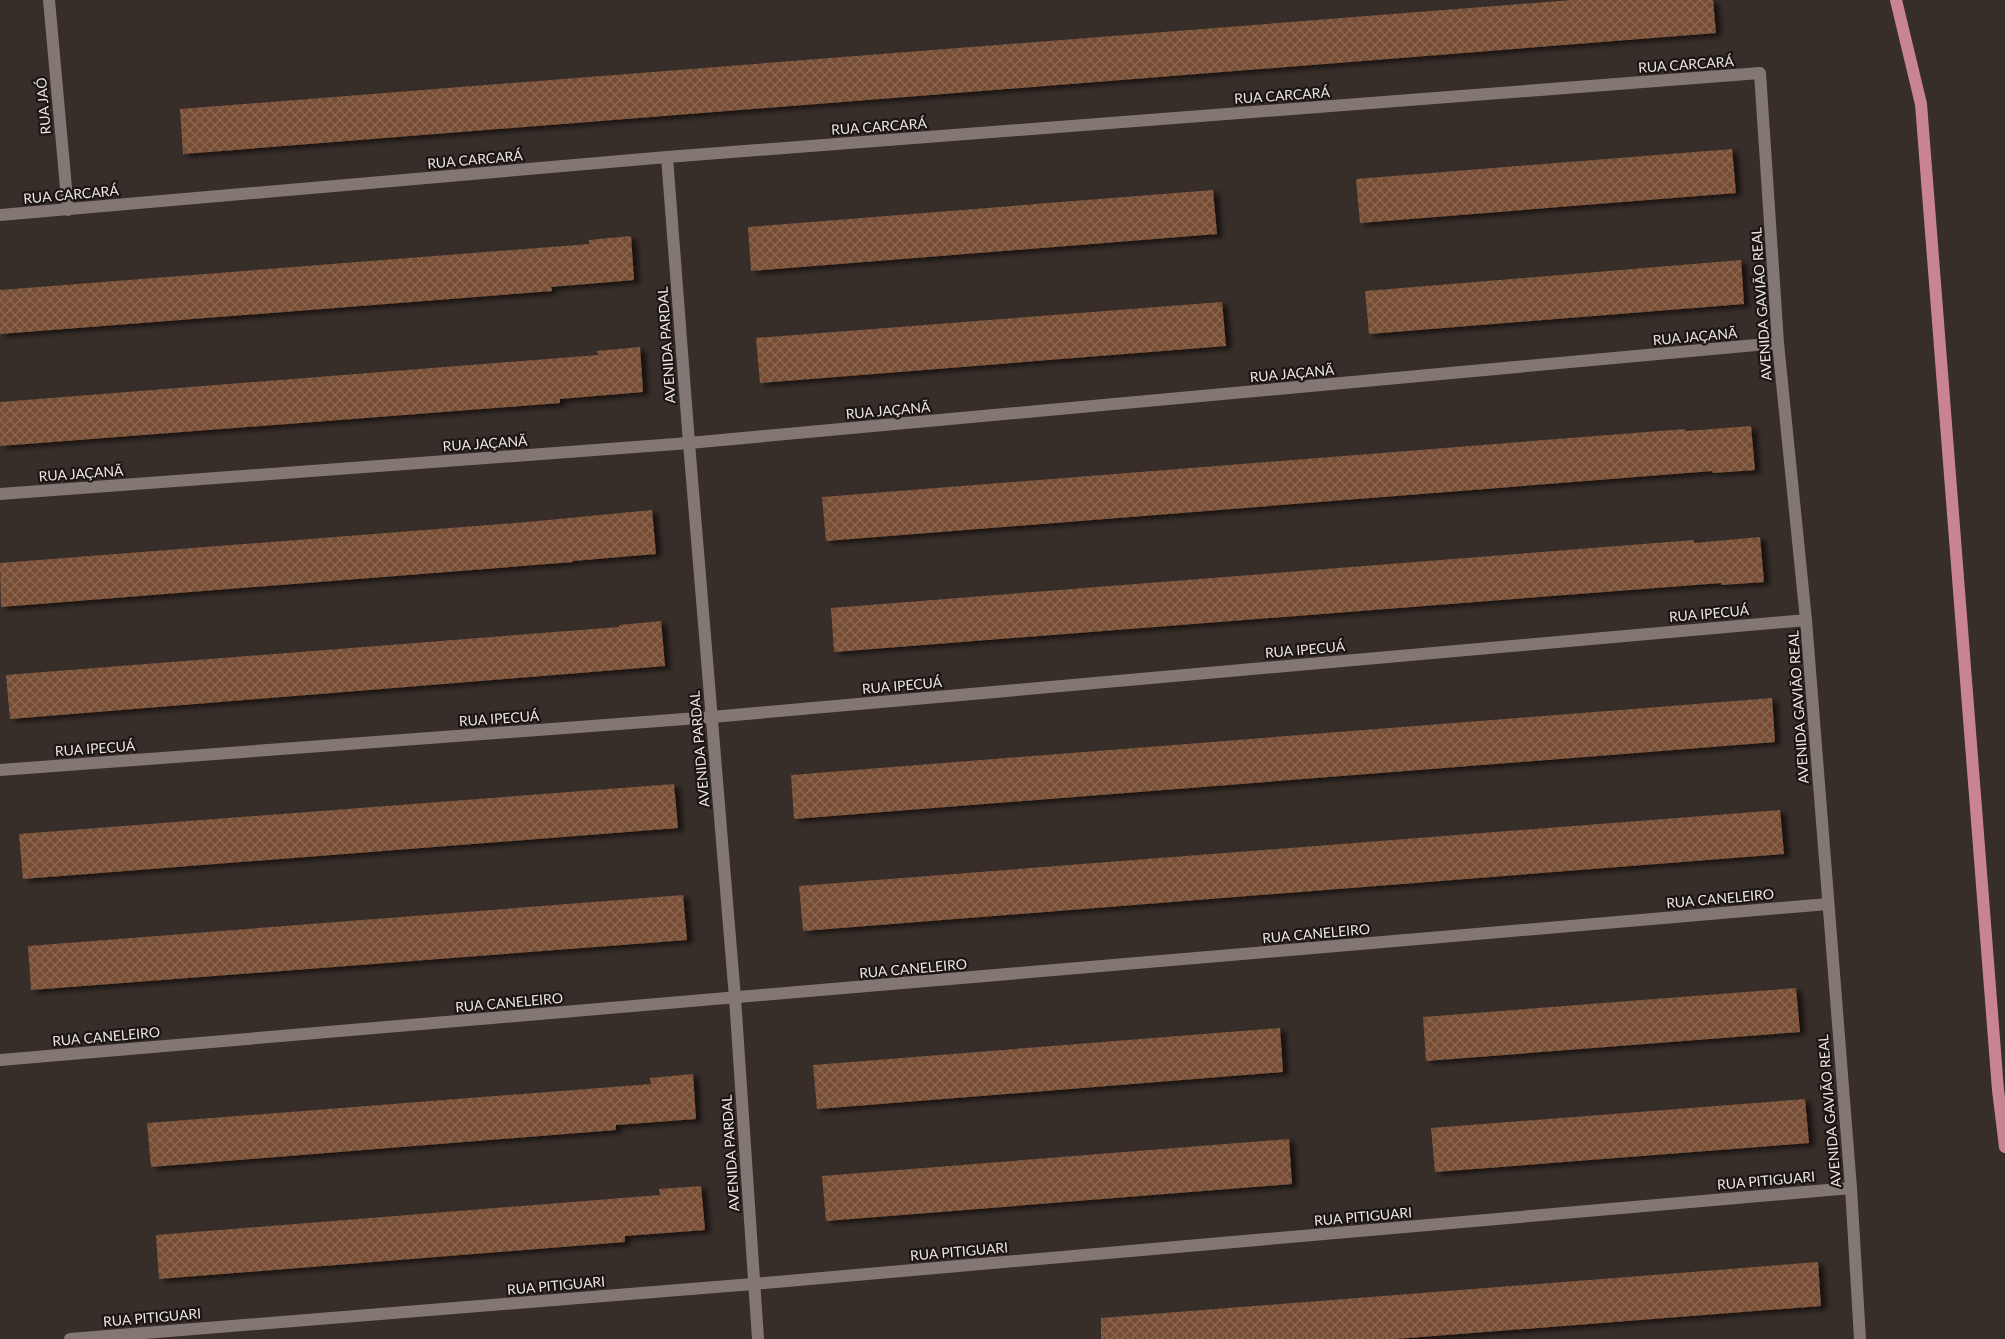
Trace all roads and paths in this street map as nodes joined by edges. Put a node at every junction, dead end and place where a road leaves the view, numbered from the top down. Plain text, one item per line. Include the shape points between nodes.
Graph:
1 (50, 0) edge
2 (1896, 0) edge
3 (1760, 73) joint
4 (667, 157) junction
5 (68, 210) junction
6 (0, 215) edge
7 (1778, 343) junction
8 (688, 443) junction
9 (0, 494) edge
10 (1806, 620) junction
11 (712, 717) junction
12 (0, 770) edge
13 (1828, 904) junction
14 (735, 998) junction
15 (0, 1060) edge
16 (2005, 1147) edge
17 (1850, 1188) junction
18 (753, 1284) junction
19 (70, 1339) edge
20 (758, 1339) edge
21 (1860, 1339) edge

1 - 5 street, RUA JAÓ
2 - 16 main road via 1921,104
3 - 4 street, RUA CARCARÁ
3 - 7 street, AVENIDA GAVIÃO REAL
4 - 5 street, RUA CARCARÁ
4 - 8 street, AVENIDA PARDAL
5 - 6 street, RUA CARCARÁ
7 - 8 street, RUA JAÇANÃ
7 - 10 street, AVENIDA GAVIÃO REAL
8 - 9 street, RUA JAÇANÃ
8 - 11 street, AVENIDA PARDAL
10 - 11 street, RUA IPECUÁ
10 - 13 street, AVENIDA GAVIÃO REAL
11 - 12 street, RUA IPECUÁ
11 - 14 street, AVENIDA PARDAL
13 - 14 street, RUA CANELEIRO
13 - 17 street, AVENIDA GAVIÃO REAL
14 - 15 street, RUA CANELEIRO
14 - 18 street, AVENIDA PARDAL
17 - 18 street, RUA PITIGUARI
17 - 21 street, AVENIDA GAVIÃO REAL
18 - 19 street, RUA PITIGUARI
18 - 20 street, AVENIDA PARDAL

